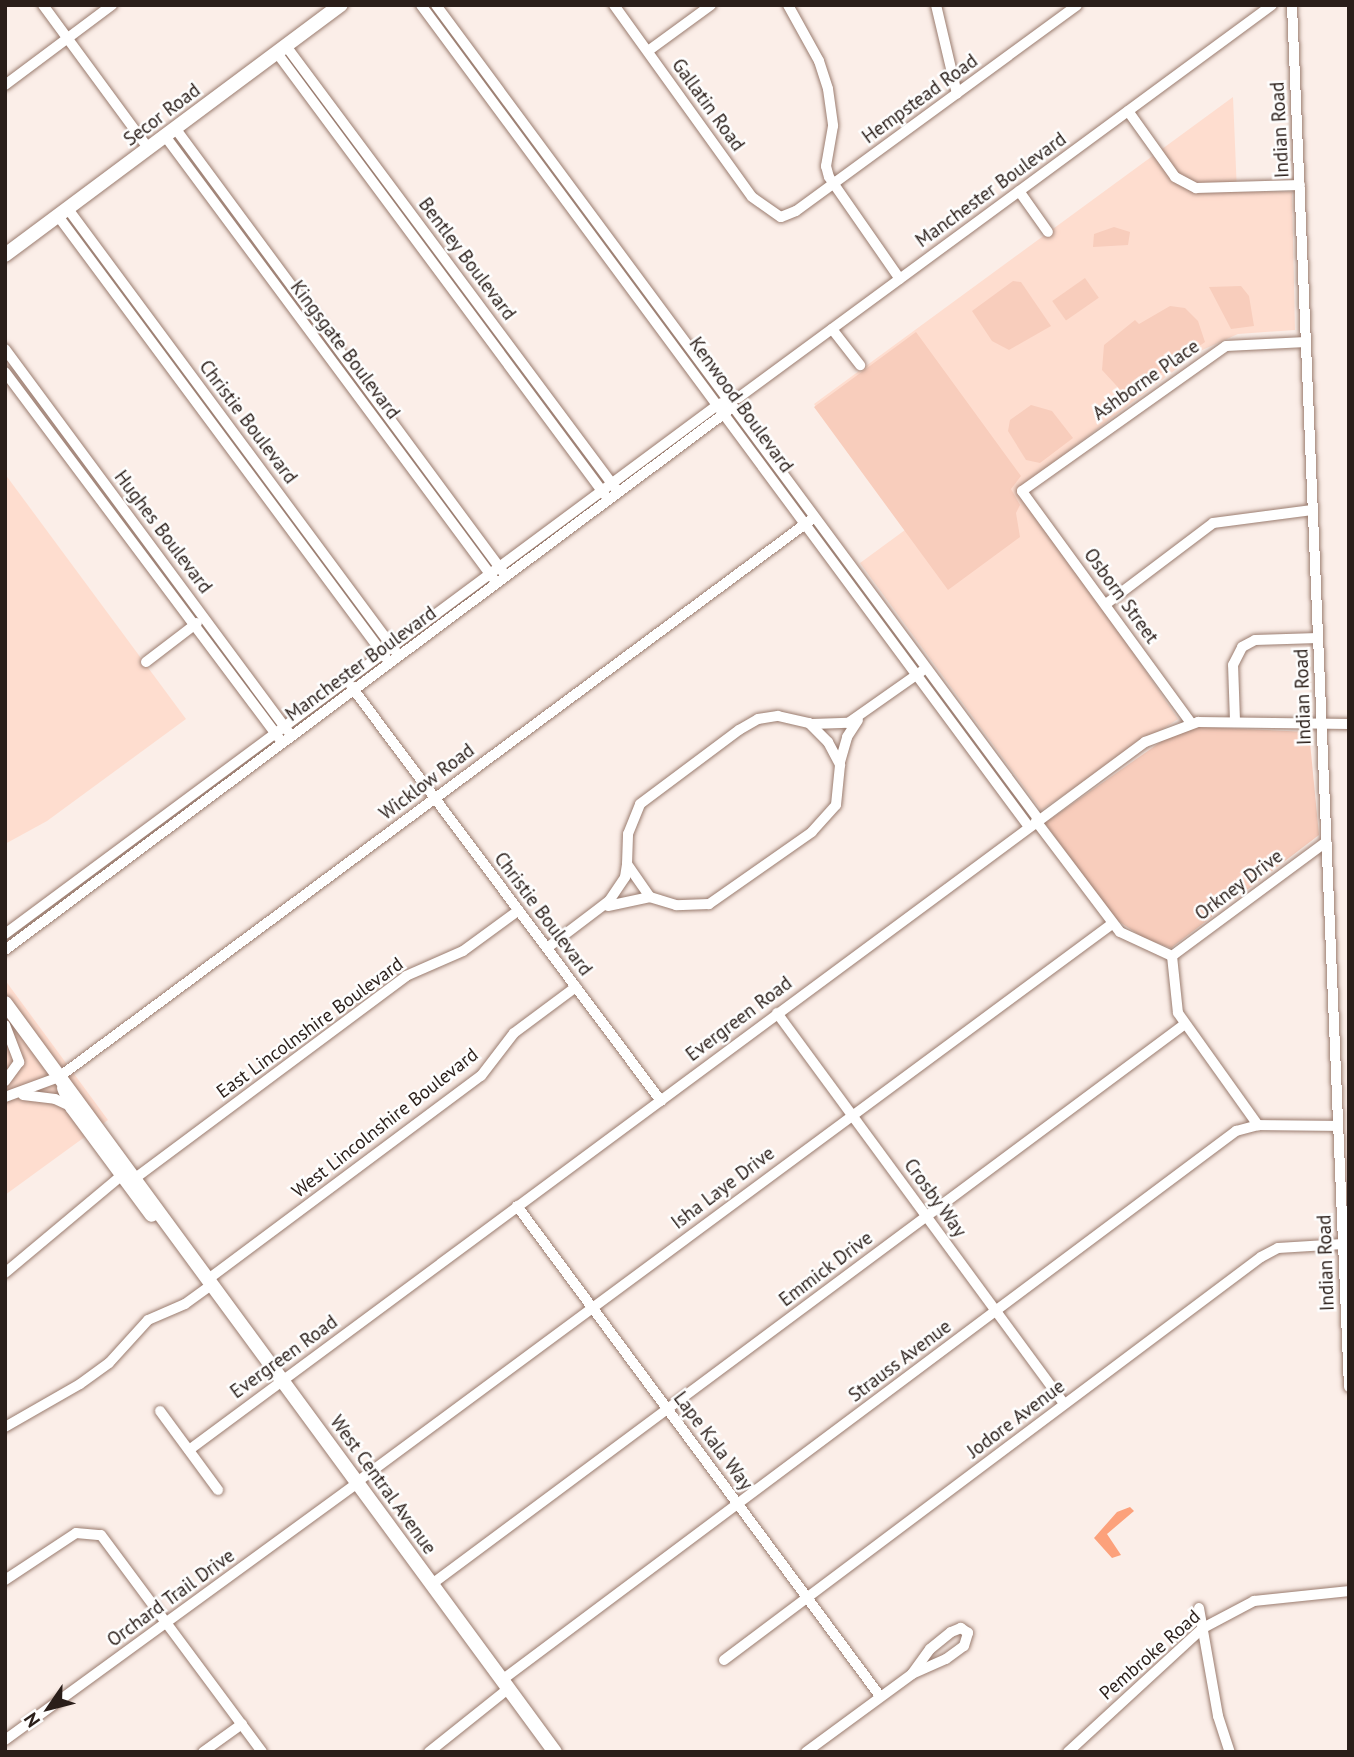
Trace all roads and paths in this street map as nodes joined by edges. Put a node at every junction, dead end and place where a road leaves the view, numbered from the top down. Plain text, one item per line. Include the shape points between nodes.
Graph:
1 (43, 5) edge
2 (112, 5) edge
3 (341, 5) edge
4 (421, 5) edge
5 (436, 5) edge
6 (614, 5) edge
7 (711, 5) edge
8 (788, 5) edge
9 (936, 5) edge
10 (1077, 5) edge
11 (1272, 5) edge
12 (1292, 5) edge
13 (1066, 9) edge
14 (68, 38) junction
15 (282, 49) junction
16 (648, 51) junction
17 (5, 85) edge
18 (957, 94) junction
19 (1128, 111) junction
20 (170, 132) junction
21 (148, 148) junction
22 (832, 184) junction
23 (1300, 185) junction
24 (1019, 191) junction
25 (63, 213) junction
26 (781, 217) joint
27 (1048, 232) dead end
28 (5, 255) edge
29 (900, 279) junction
30 (832, 329) junction
31 (1306, 342) junction
32 (5, 349) edge
33 (860, 366) dead end
34 (5, 372) edge
35 (726, 407) junction
36 (612, 484) junction
37 (1022, 491) joint
38 (603, 492) junction
39 (620, 494) junction
40 (610, 501) junction
41 (1312, 510) junction
42 (811, 520) junction
43 (495, 571) junction
44 (502, 581) junction
45 (1106, 604) junction
46 (205, 617) junction
47 (194, 625) junction
48 (1318, 638) junction
49 (391, 656) junction
50 (146, 662) dead end
51 (923, 671) junction
52 (351, 685) junction
53 (862, 715) junction
54 (1235, 721) junction
55 (809, 723) junction
56 (1191, 723) junction
57 (1349, 724) edge
58 (1322, 725) junction
59 (288, 732) junction
60 (279, 739) junction
61 (839, 765) junction
62 (435, 798) junction
63 (1035, 823) junction
64 (1326, 842) junction
65 (627, 864) junction
66 (650, 897) junction
67 (602, 908) junction
68 (519, 910) junction
69 (1112, 924) junction
70 (5, 934) edge
71 (547, 948) junction
72 (5, 950) edge
73 (1172, 956) junction
74 (576, 987) junction
75 (5, 1003) edge
76 (777, 1013) junction
77 (1185, 1024) junction
78 (5, 1026) edge
79 (1349, 1075) edge
80 (1336, 1076) junction
81 (59, 1077) junction
82 (5, 1081) edge
83 (9, 1096) edge
84 (661, 1101) junction
85 (72, 1107) junction
86 (852, 1114) junction
87 (1258, 1125) junction
88 (1338, 1126) junction
89 (129, 1176) junction
90 (517, 1206) junction
91 (926, 1216) junction
92 (1343, 1244) junction
93 (5, 1273) edge
94 (209, 1283) junction
95 (593, 1307) junction
96 (996, 1311) junction
97 (282, 1381) junction
98 (1349, 1387) edge
99 (1064, 1404) junction
100 (668, 1409) junction
101 (160, 1411) dead end
102 (5, 1427) edge
103 (189, 1450) junction
104 (357, 1482) junction
105 (218, 1490) dead end
106 (738, 1502) junction
107 (5, 1580) edge
108 (432, 1584) junction
109 (1349, 1591) edge
110 (808, 1598) junction
111 (1199, 1608) dead end
112 (168, 1622) junction
113 (1203, 1628) junction
114 (724, 1660) dead end
115 (912, 1674) junction
116 (505, 1684) junction
117 (880, 1696) junction
118 (242, 1724) junction
119 (5, 1740) edge
120 (203, 1752) edge
121 (262, 1752) edge
122 (429, 1752) edge
123 (555, 1752) edge
124 (806, 1752) edge
125 (1068, 1752) edge
126 (1230, 1752) edge

1 - 14 street
2 - 14 street
3 - 15 main road, Secor Road
4 - 35 street, Kenwood Boulevard
5 - 35 street, Kenwood Boulevard
6 - 16 street, Gallatin Road
7 - 16 street
8 - 22 street via 819,61 828,89 833,127 825,166
9 - 18 street
10 - 13 street, Hempstead Road
11 - 19 street, Manchester Boulevard
12 - 23 street, Indian Road
13 - 18 street, Hempstead Road
14 - 17 street
14 - 21 street
15 - 20 main road, Secor Road
15 - 36 street, Bentley Boulevard
15 - 38 street, Bentley Boulevard
16 - 26 street, Gallatin Road via 752,197
18 - 22 street, Hempstead Road
19 - 23 street via 1175,177 1196,188
19 - 24 street, Manchester Boulevard
20 - 21 main road, Secor Road
20 - 43 street, Kingsgate Boulevard
21 - 25 main road, Secor Road
22 - 26 street, Hempstead Road
22 - 29 street
23 - 31 street, Indian Road
24 - 27 street
24 - 29 street, Manchester Boulevard
25 - 28 main road, Secor Road
25 - 49 street, Christie Boulevard
29 - 30 street, Manchester Boulevard
30 - 33 street
30 - 35 street, Manchester Boulevard
31 - 37 street, Ashborne Place via 1226,346
31 - 41 street, Indian Road
32 - 46 street, Hughes Boulevard
34 - 47 street, Hughes Boulevard
35 - 36 street, Manchester Boulevard
35 - 39 street, Manchester Boulevard
35 - 42 street, Kenwood Boulevard
36 - 38 street, Manchester Boulevard
36 - 39 street, Bentley Boulevard
37 - 45 street, Osborn Street
38 - 40 street, Bentley Boulevard
38 - 43 street, Manchester Boulevard
39 - 40 street, Manchester Boulevard
40 - 44 street, Manchester Boulevard
41 - 45 street via 1213,523
41 - 48 street, Indian Road
42 - 51 street, Kenwood Boulevard
42 - 62 street, Wicklow Road
43 - 44 street, Kingsgate Boulevard
43 - 49 street, Manchester Boulevard
44 - 49 street, Manchester Boulevard
45 - 56 street, Osborn Street
46 - 47 street
46 - 59 street, Hughes Boulevard
47 - 50 street
47 - 60 street, Hughes Boulevard
48 - 54 street via 1255,640 1238,651 1233,665
48 - 58 street, Indian Road
49 - 52 street, Manchester Boulevard
51 - 53 street
51 - 63 street, Kenwood Boulevard
52 - 59 street, Manchester Boulevard
52 - 62 street, Christie Boulevard
53 - 55 street via 836,726
53 - 61 street via 847,737
54 - 56 street, Evergreen Road
54 - 58 street, Evergreen Road
55 - 61 street via 828,742
55 - 65 street via 778,716 758,719 640,804 628,834
56 - 63 street, Evergreen Road via 1145,742
57 - 58 street, Evergreen Road
58 - 64 street, Indian Road
59 - 60 street, Manchester Boulevard
60 - 70 street, Manchester Boulevard
60 - 72 street, Manchester Boulevard
61 - 66 street via 839,793 829,815 726,894 693,907
62 - 68 street, Christie Boulevard
62 - 81 street, Wicklow Road
63 - 69 street, Kenwood Boulevard
63 - 76 street, Evergreen Road
64 - 73 street, Orkney Drive
64 - 80 street, Indian Road
65 - 66 street
65 - 67 street via 621,885
66 - 67 street
67 - 71 street
68 - 71 street, Christie Boulevard
68 - 89 street, East Lincolnshire Boulevard via 463,951 405,976
69 - 73 street
69 - 86 street, Isha Laye Drive
71 - 74 street, Christie Boulevard
73 - 77 street via 1178,1013
74 - 84 street, Christie Boulevard
74 - 94 street, West Lincolnshire Boulevard via 514,1033 481,1076
75 - 81 main road, West Central Avenue
76 - 84 street, Evergreen Road
76 - 86 street, Crosby Way
77 - 87 street
77 - 91 street, Emmick Drive
78 - 82 street via 19,1062
79 - 80 street
80 - 88 street, Indian Road
81 - 83 street, Wicklow Road
81 - 85 main road, West Central Avenue
81 - 89 main road, West Central Avenue
83 - 85 street via 55,1099
84 - 90 street, Evergreen Road
85 - 89 main road, West Central Avenue
86 - 91 street, Crosby Way
86 - 95 street, Isha Laye Drive
87 - 88 street, Strauss Avenue
87 - 96 street, Strauss Avenue via 1236,1131
88 - 92 street, Indian Road
89 - 93 street, East Lincolnshire Boulevard
89 - 94 main road, West Central Avenue
90 - 95 street, Lape Kala Way
90 - 97 street, Evergreen Road
91 - 96 street, Crosby Way
91 - 100 street, Emmick Drive
92 - 98 street, Indian Road
92 - 99 street, Jodore Avenue via 1278,1248 1261,1257
94 - 97 main road, West Central Avenue
94 - 102 street, West Lincolnshire Boulevard via 185,1304 148,1320 109,1363 80,1384
95 - 100 street, Lape Kala Way
95 - 104 street, Isha Laye Drive
96 - 99 street, Crosby Way
96 - 106 street, Strauss Avenue
97 - 103 street, Evergreen Road
97 - 104 main road, West Central Avenue
99 - 110 street, Jodore Avenue
100 - 106 street, Lape Kala Way
100 - 108 street, Emmick Drive
101 - 103 street
103 - 105 street
104 - 108 main road, West Central Avenue
104 - 112 street, Orchard Trail Drive
106 - 110 street, Lape Kala Way
106 - 116 street, Strauss Avenue
107 - 112 street via 76,1533 94,1532 111,1542
108 - 116 main road, West Central Avenue
109 - 113 street, Pembroke Road via 1254,1601
110 - 114 street, Jodore Avenue
110 - 117 street, Lape Kala Way
111 - 113 street
112 - 118 street
112 - 119 street, Orchard Trail Drive
113 - 125 street, Pembroke Road
113 - 126 street via 1217,1716
115 - 115 street via 946,1659 967,1642 968,1633 961,1628 951,1632 930,1649
115 - 117 street
116 - 122 street, Strauss Avenue
116 - 123 main road, West Central Avenue
117 - 124 street
118 - 120 street
118 - 121 street

